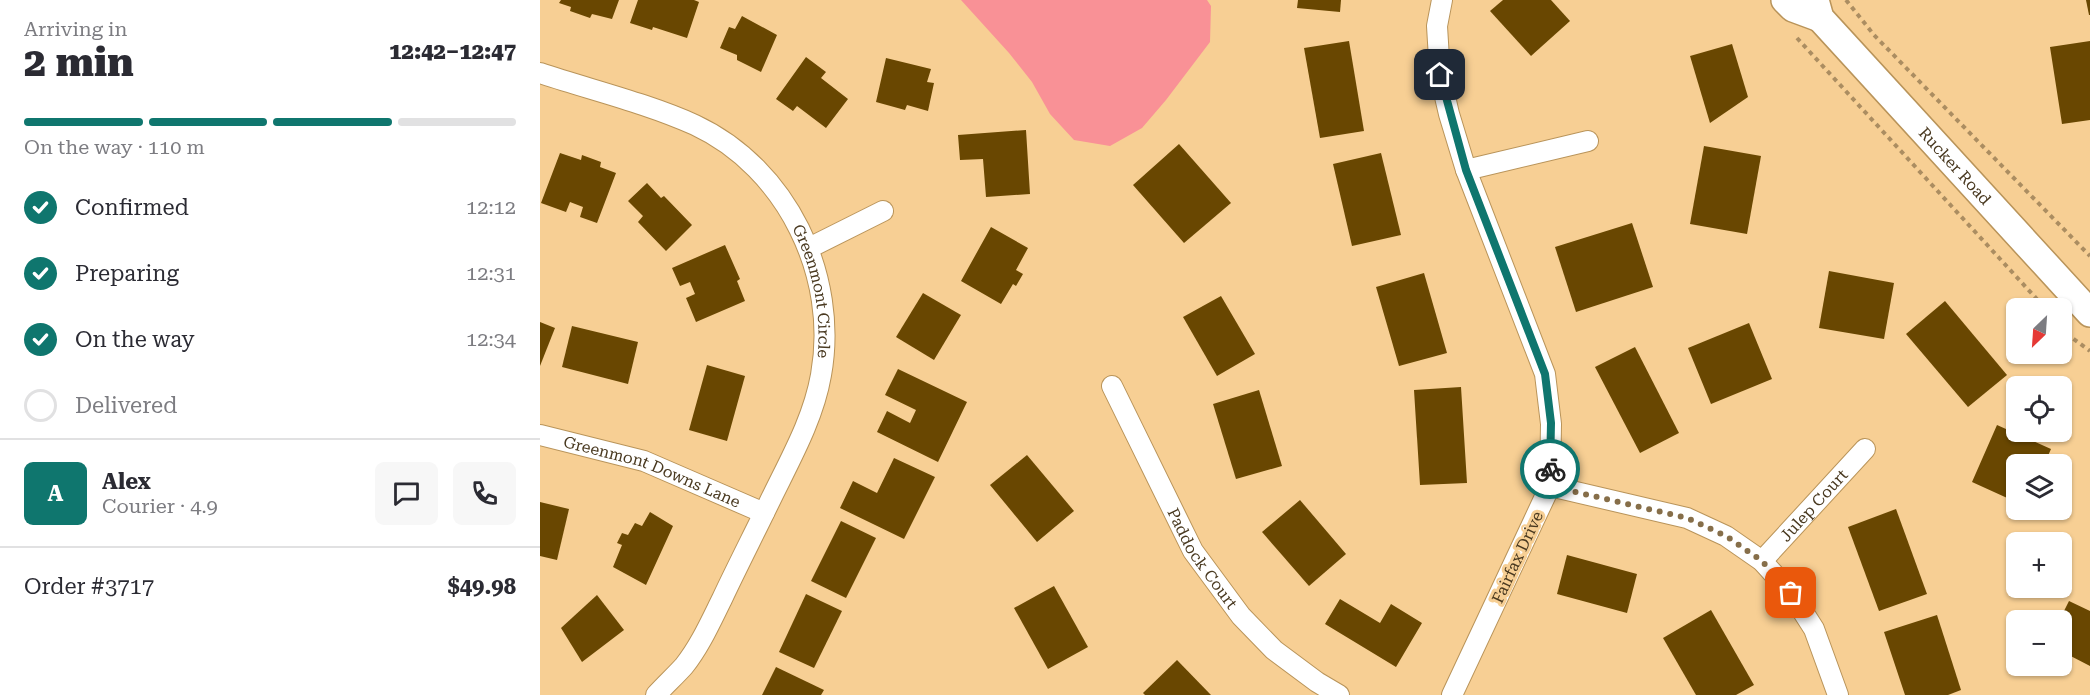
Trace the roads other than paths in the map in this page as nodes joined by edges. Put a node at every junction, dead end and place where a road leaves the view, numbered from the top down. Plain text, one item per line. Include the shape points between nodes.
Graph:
1 (1442, 0) edge
2 (1785, 0) edge
3 (1817, 9) edge
4 (540, 73) edge
5 (1588, 141) dead end
6 (1466, 170) junction
7 (883, 211) dead end
8 (809, 248) junction
9 (2090, 313) edge
10 (1112, 386) dead end
11 (540, 435) edge
12 (1864, 449) dead end
13 (1550, 486) junction
14 (764, 513) junction
15 (1762, 561) junction
16 (656, 695) edge
17 (1339, 695) edge
18 (1452, 695) edge
19 (1838, 695) edge

1 - 6 street, Fairfax Drive via 1437,26 1440,75
2 - 3 main road, Rucker Road via 1793,8
3 - 9 main road, Rucker Road
4 - 8 street, Greenmont Circle via 667,114 697,126 731,147 764,177 788,209
5 - 6 street
6 - 13 street, Fairfax Drive via 1545,374 1551,423
7 - 8 street
8 - 14 street, Greenmont Circle via 824,311 821,376 808,423
10 - 17 street, Paddock Court via 1194,551 1241,616 1274,650
11 - 14 street, Greenmont Downs Lane via 644,461
12 - 15 street, Julep Court
13 - 15 street via 1687,518 1726,536
13 - 18 street, Fairfax Drive
14 - 16 street, Greenmont Circle via 706,631 685,665
15 - 19 street via 1791,593 1814,629

